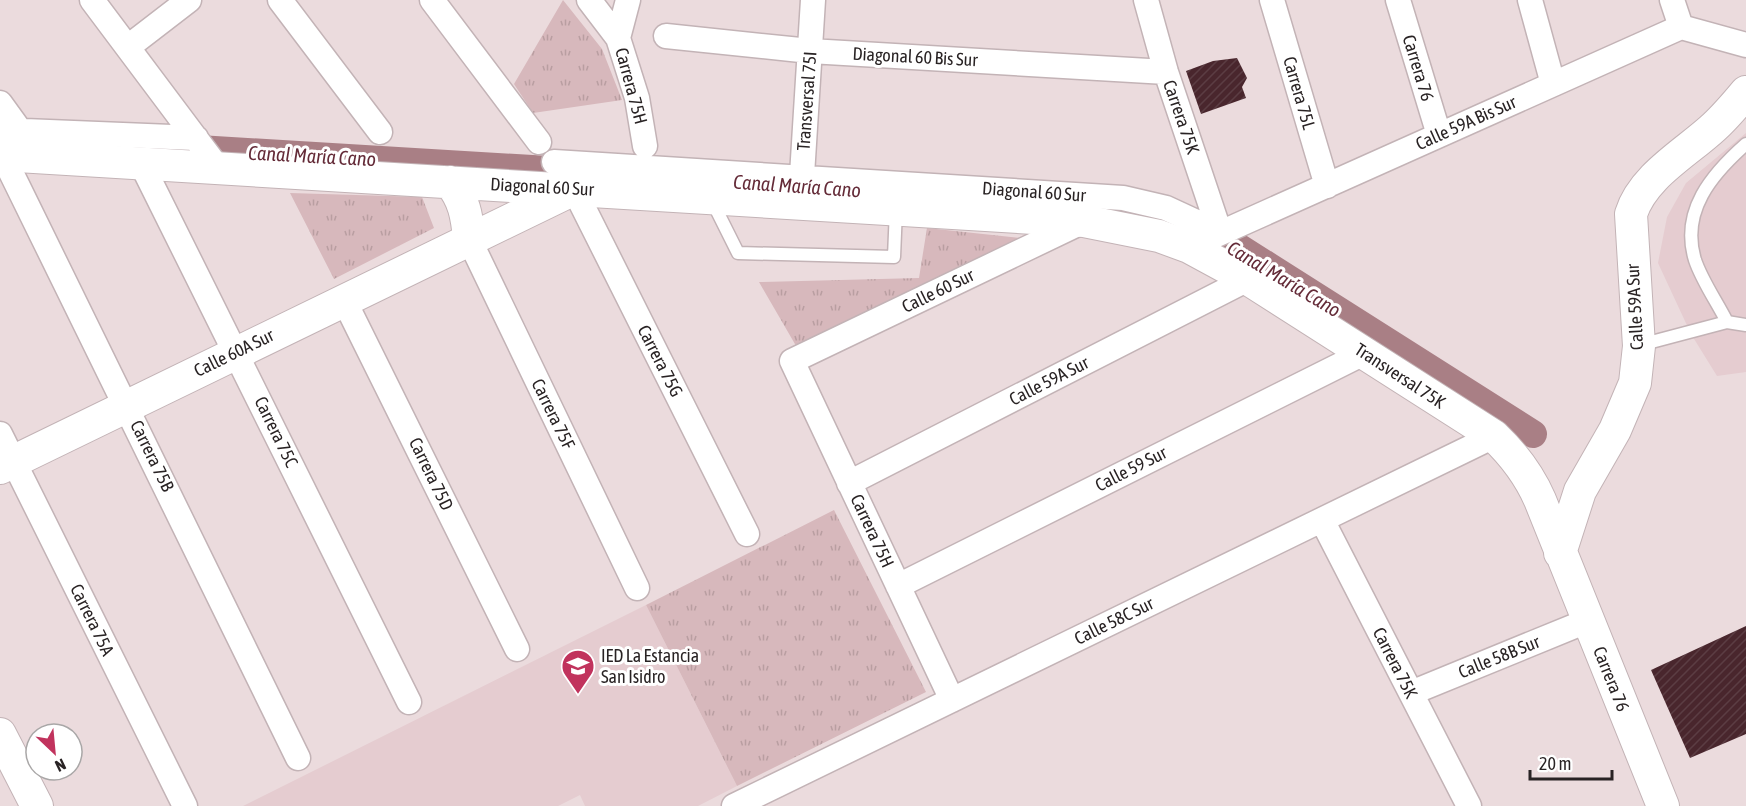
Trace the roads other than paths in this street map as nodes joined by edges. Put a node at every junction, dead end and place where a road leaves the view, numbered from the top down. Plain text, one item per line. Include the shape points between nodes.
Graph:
1 (92, 0) edge
2 (189, 0) edge
3 (280, 0) edge
4 (432, 0) edge
5 (589, 0) edge
6 (628, 0) edge
7 (813, 0) edge
8 (1146, 0) edge
9 (1272, 0) edge
10 (1398, 0) edge
11 (1530, 0) edge
12 (1672, 0) edge
13 (1681, 27) junction
14 (666, 36) dead end
15 (618, 39) junction
16 (1746, 45) edge
17 (128, 47) junction
18 (810, 51) junction
19 (1166, 72) junction
20 (1553, 84) junction
21 (1746, 92) edge
22 (0, 103) edge
23 (380, 132) dead end
24 (1439, 135) junction
25 (196, 138) junction
26 (539, 142) dead end
27 (6, 143) edge
28 (1746, 144) edge
29 (645, 146) dead end
30 (554, 162) dead end
31 (141, 164) junction
32 (218, 168) junction
33 (450, 182) junction
34 (1327, 186) junction
35 (574, 189) junction
36 (801, 189) junction
37 (710, 197) junction
38 (896, 208) junction
39 (1084, 221) junction
40 (1220, 233) junction
41 (469, 239) junction
42 (1189, 247) junction
43 (1248, 279) junction
44 (344, 300) junction
45 (1727, 322) junction
46 (1746, 325) edge
47 (1639, 346) junction
48 (237, 352) junction
49 (1364, 353) junction
50 (792, 361) joint
51 (127, 406) junction
52 (1494, 436) junction
53 (4, 454) edge
54 (849, 483) junction
55 (1322, 520) junction
56 (747, 534) dead end
57 (1560, 553) junction
58 (898, 586) junction
59 (637, 588) dead end
60 (1587, 621) junction
61 (517, 649) dead end
62 (1411, 693) junction
63 (952, 700) junction
64 (409, 702) dead end
65 (0, 734) edge
66 (298, 758) dead end
67 (37, 806) edge
68 (184, 806) edge
69 (734, 806) edge
70 (1469, 806) edge
71 (1663, 806) edge

1 - 17 street
2 - 17 street
3 - 23 street
4 - 26 street
5 - 15 street, Carrera 75H
6 - 15 street
7 - 18 street, Transversal 75I
8 - 19 street, Carrera 75K
9 - 34 street, Carrera 75L
10 - 24 street, Carrera 76
11 - 20 street
12 - 13 street
13 - 16 street
13 - 20 street, Calle 59A Bis Sur
14 - 18 street, Diagonal 60 Bis Sur
15 - 29 street, Carrera 75H via 637,98
17 - 25 street
18 - 19 street, Diagonal 60 Bis Sur
18 - 36 street, Transversal 75I
19 - 40 street, Carrera 75K
20 - 24 street, Calle 59A Bis Sur
21 - 47 street, Calle 59A Sur via 1715,127 1648,184 1635,200 1630,214
22 - 27 street, Carrera 75B
24 - 34 street, Calle 59A Bis Sur
25 - 27 street
25 - 32 street
27 - 31 street, Diagonal 60 Sur
27 - 51 street, Carrera 75B
28 - 45 lane via 1718,169 1692,215 1695,259
30 - 36 street, Diagonal 60 Sur
31 - 32 street, Diagonal 60 Sur
31 - 48 street, Carrera 75C
32 - 33 street, Diagonal 60 Sur
33 - 35 street, Diagonal 60 Sur
33 - 41 street via 464,205
34 - 40 street, Calle 59A Bis Sur
35 - 37 street, Diagonal 60 Sur
35 - 41 street, Calle 60A Sur
35 - 56 street, Carrera 75G
36 - 37 street, Diagonal 60 Sur
36 - 38 street, Diagonal 60 Sur
36 - 40 street, Diagonal 60 Sur via 1123,198 1166,208
37 - 38 lane via 738,253 894,257
38 - 39 street, Diagonal 60 Sur
39 - 42 street, Transversal 75K via 1159,236
39 - 50 street, Calle 60 Sur
40 - 42 street, Calle 59A Bis Sur
41 - 44 street, Calle 60A Sur
41 - 59 street, Carrera 75F
42 - 43 street, Transversal 75K
43 - 49 street, Transversal 75K
43 - 54 street, Calle 59A Sur
44 - 48 street, Calle 60A Sur
44 - 61 street, Carrera 75D
45 - 46 lane
45 - 47 lane
47 - 57 street, Calle 59A Sur via 1635,383 1627,405 1580,491
48 - 51 street, Calle 60A Sur
48 - 64 street, Carrera 75C
49 - 52 street, Transversal 75K
49 - 58 street, Calle 59 Sur
50 - 54 street, Carrera 75H
51 - 53 street, Calle 60A Sur
51 - 66 street, Carrera 75B
52 - 55 street, Calle 58C Sur
52 - 57 street, Transversal 75K via 1532,480
53 - 68 street, Carrera 75A
54 - 58 street, Carrera 75H
55 - 62 street, Carrera 75K
55 - 63 street, Calle 58C Sur
57 - 60 street, Carrera 76
58 - 63 street, Carrera 75H
60 - 62 street, Calle 58B Sur
60 - 71 street, Carrera 76
62 - 70 street, Carrera 75K
63 - 69 street, Calle 58C Sur
65 - 67 street

